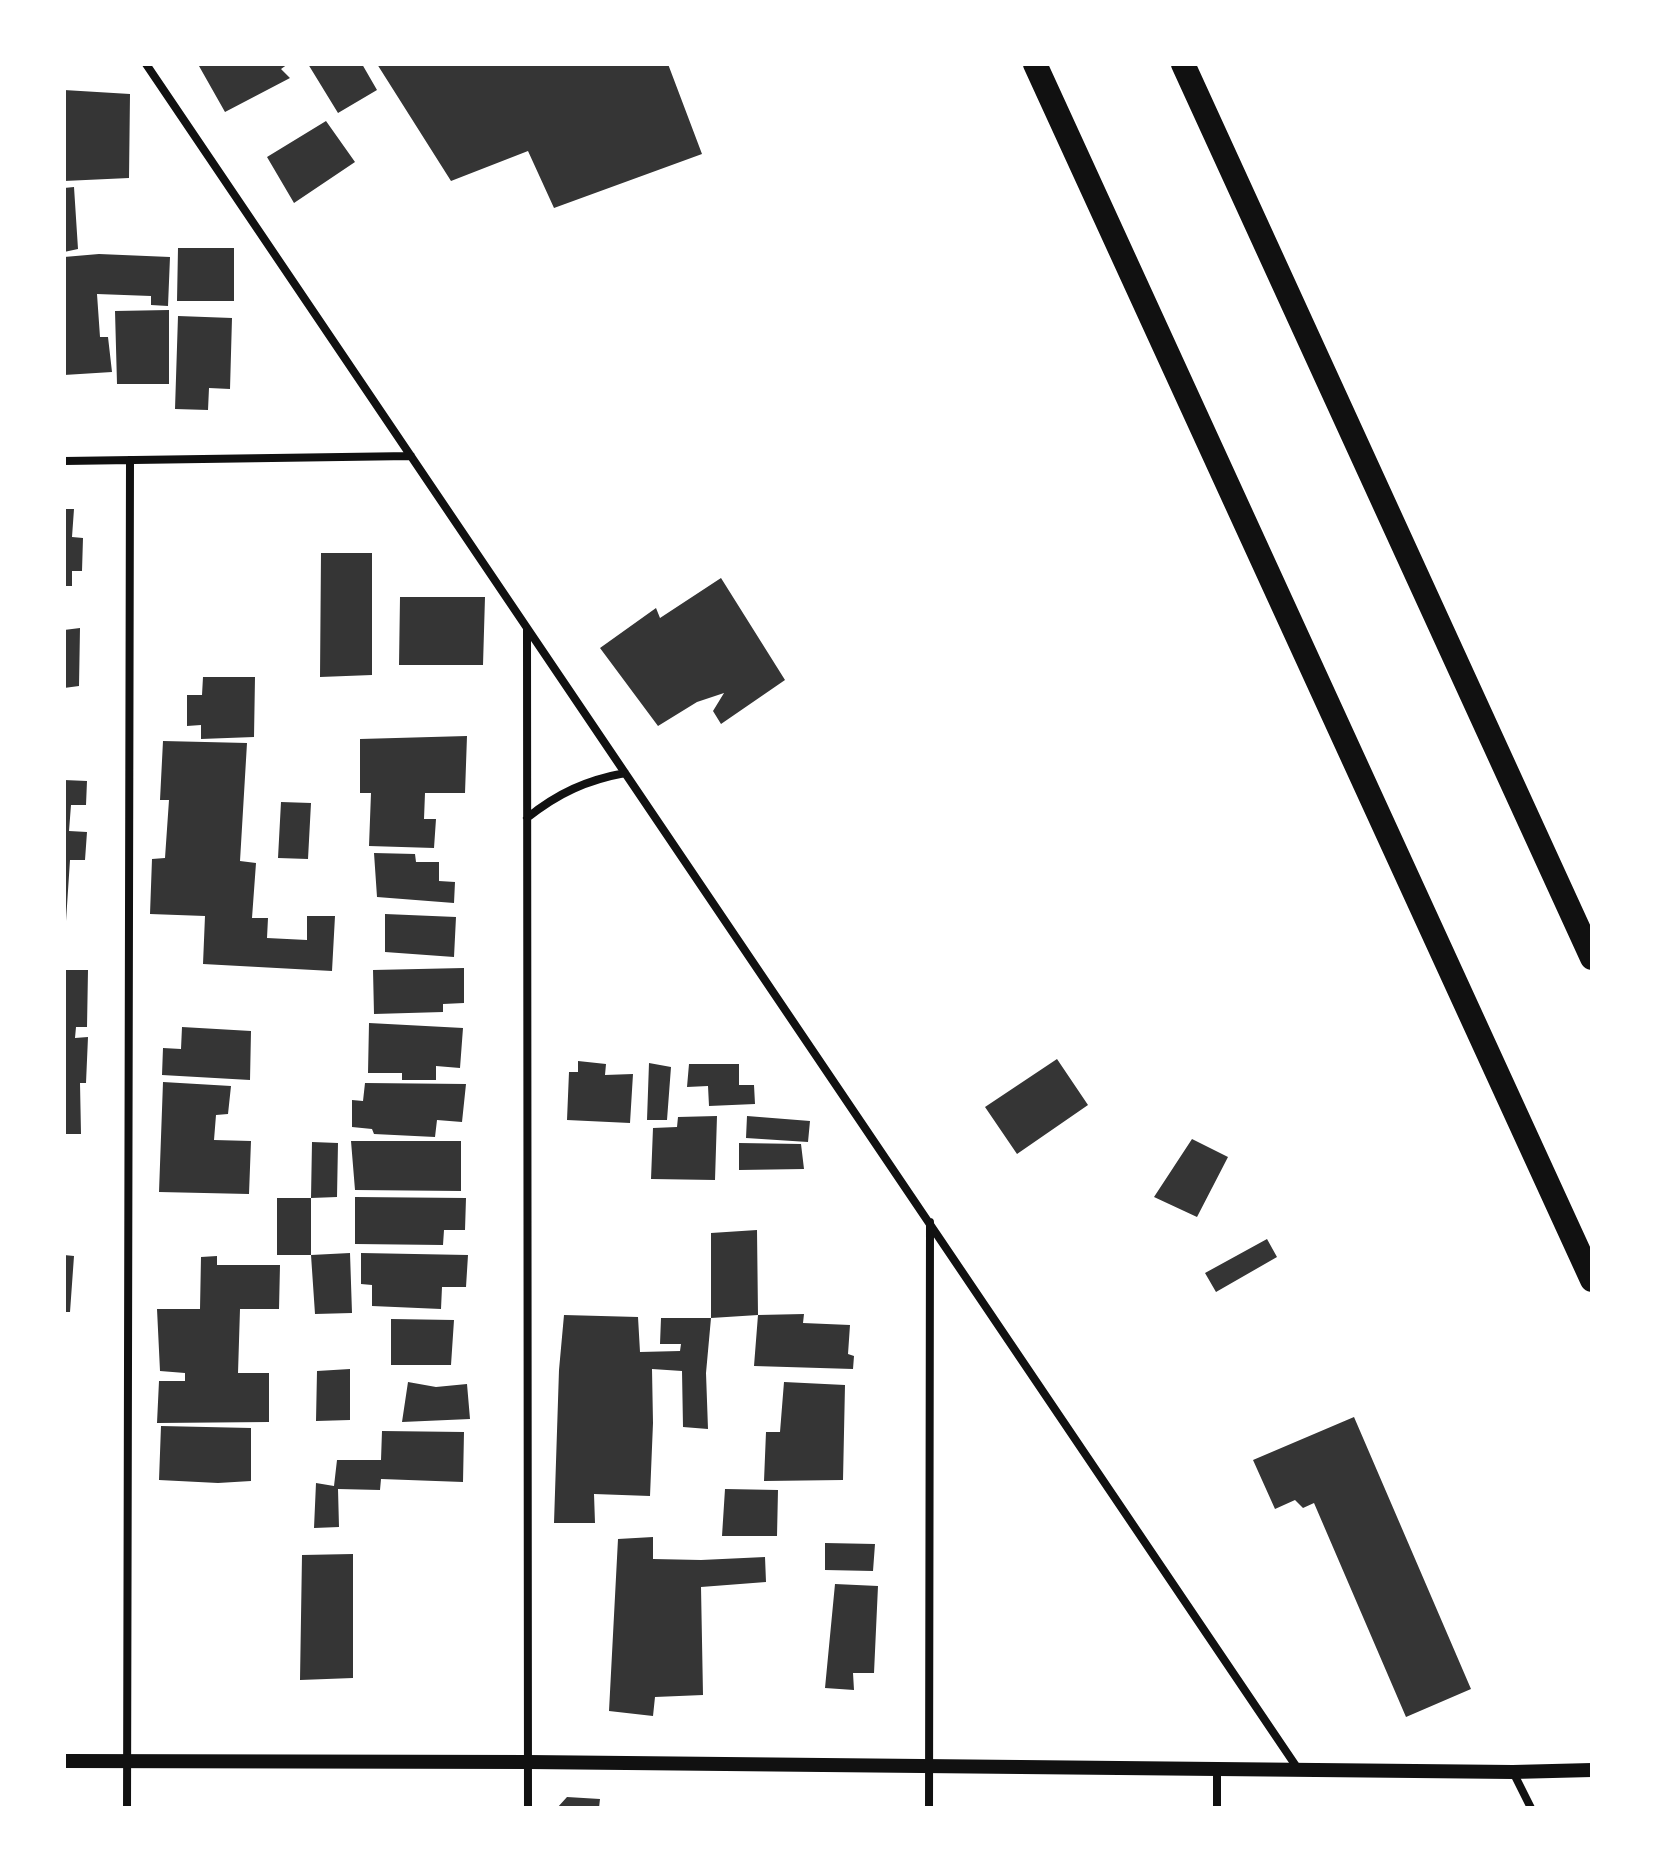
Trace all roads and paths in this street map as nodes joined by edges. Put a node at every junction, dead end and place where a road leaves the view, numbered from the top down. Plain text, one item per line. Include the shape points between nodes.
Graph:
1 (146, 64) edge
2 (1035, 64) edge
3 (1183, 64) edge
4 (411, 456) junction
5 (130, 460) junction
6 (64, 461) edge
7 (527, 627) junction
8 (625, 773) junction
9 (527, 818) junction
10 (1592, 958) edge
11 (930, 1221) junction
12 (1592, 1280) edge
13 (64, 1761) edge
14 (127, 1761) junction
15 (528, 1762) junction
16 (929, 1768) junction
17 (1217, 1769) junction
18 (1298, 1769) junction
19 (1592, 1770) edge
20 (1513, 1772) junction
21 (127, 1808) edge
22 (528, 1808) edge
23 (929, 1808) edge
24 (1217, 1808) edge
25 (1531, 1808) edge

1 - 4 street
2 - 12 highway
3 - 10 highway
4 - 5 street
4 - 7 street
5 - 6 street
5 - 14 street
7 - 8 street
7 - 9 street
8 - 9 street via 573,787
8 - 11 street
9 - 15 street
11 - 16 street
11 - 18 street
13 - 14 street
14 - 15 street
14 - 21 street
15 - 16 street
15 - 22 street
16 - 17 street
16 - 23 street
17 - 18 street
17 - 24 street
18 - 20 street
19 - 20 street
20 - 25 street

